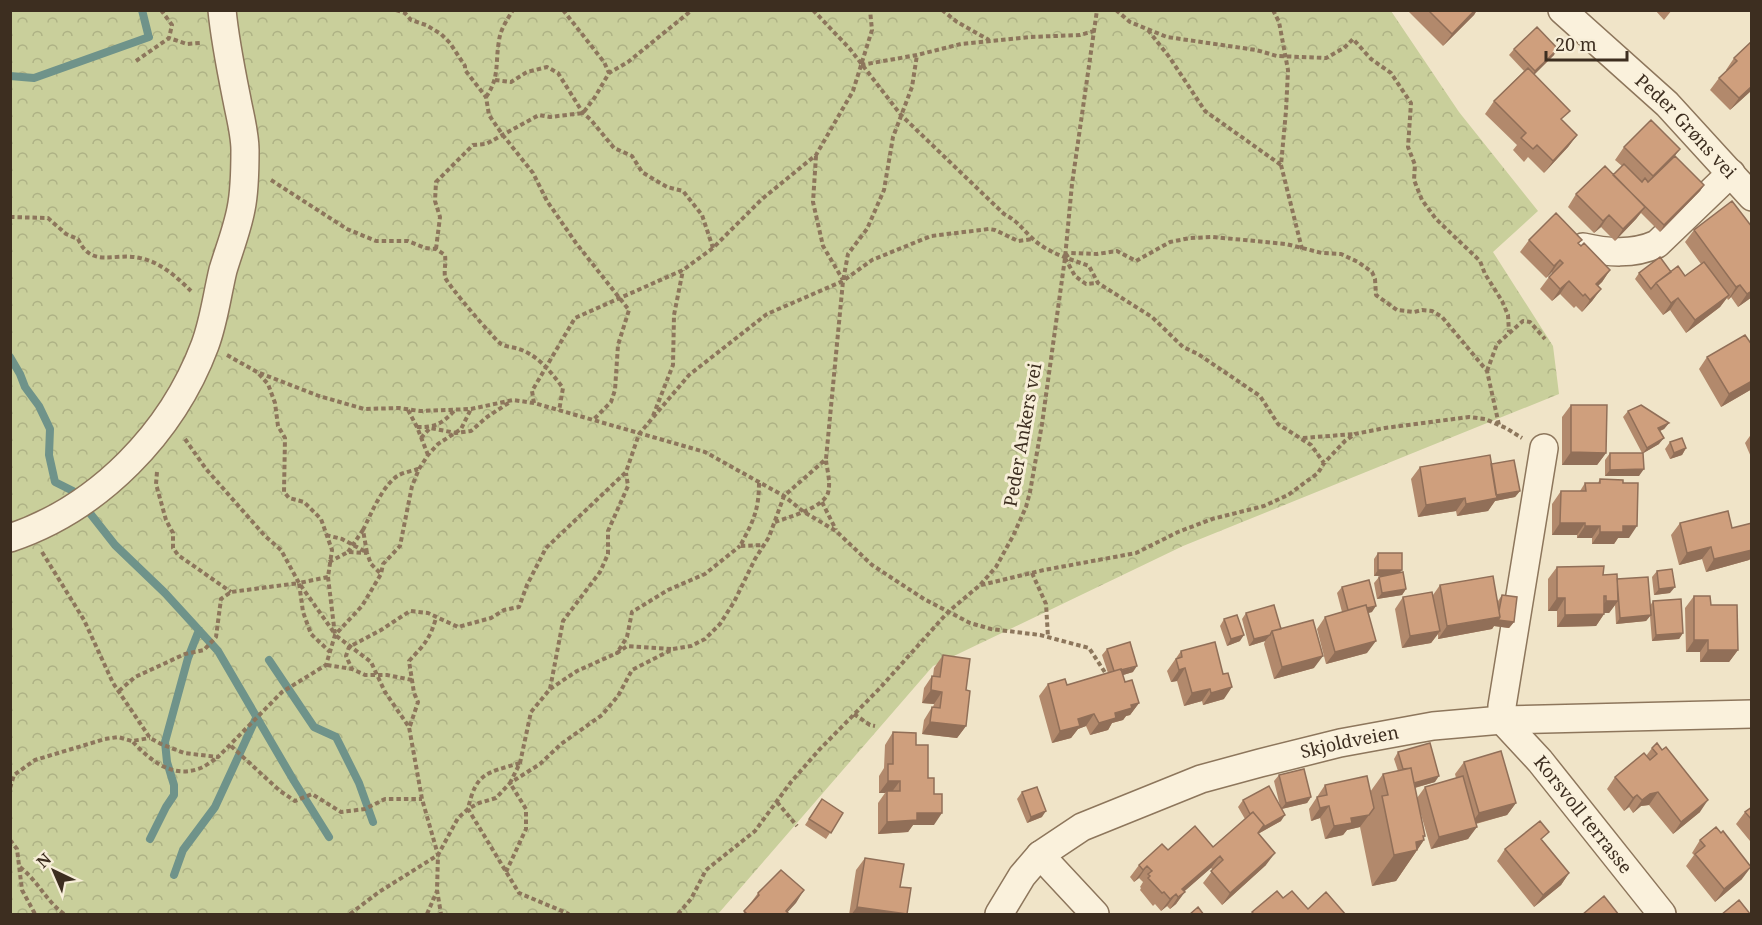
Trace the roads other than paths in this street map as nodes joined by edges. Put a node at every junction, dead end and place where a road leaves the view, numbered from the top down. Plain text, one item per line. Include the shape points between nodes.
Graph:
1 (222, 10) edge
2 (1562, 10) edge
3 (1731, 173) junction
4 (1752, 197) edge
5 (1582, 247) edge
6 (1544, 448) dead end
7 (20, 535) edge
8 (1752, 714) edge
9 (1502, 720) junction
10 (1040, 855) junction
11 (999, 915) edge
12 (1095, 915) edge
13 (1662, 915) edge

1 - 7 street via 245,147 244,180 242,208 206,343 173,408 141,450 88,498
2 - 3 street, Peder Grøns vei via 1667,104
3 - 4 street, Peder Grøns vei
3 - 5 street via 1657,244 1621,252
6 - 9 street
8 - 9 street, Skjoldveien
9 - 10 street, Skjoldveien via 1415,728 1340,742 1201,779 1082,827
9 - 13 street, Korsvoll terrasse via 1540,760
10 - 11 street, Skjoldveien via 1022,876
10 - 12 street

